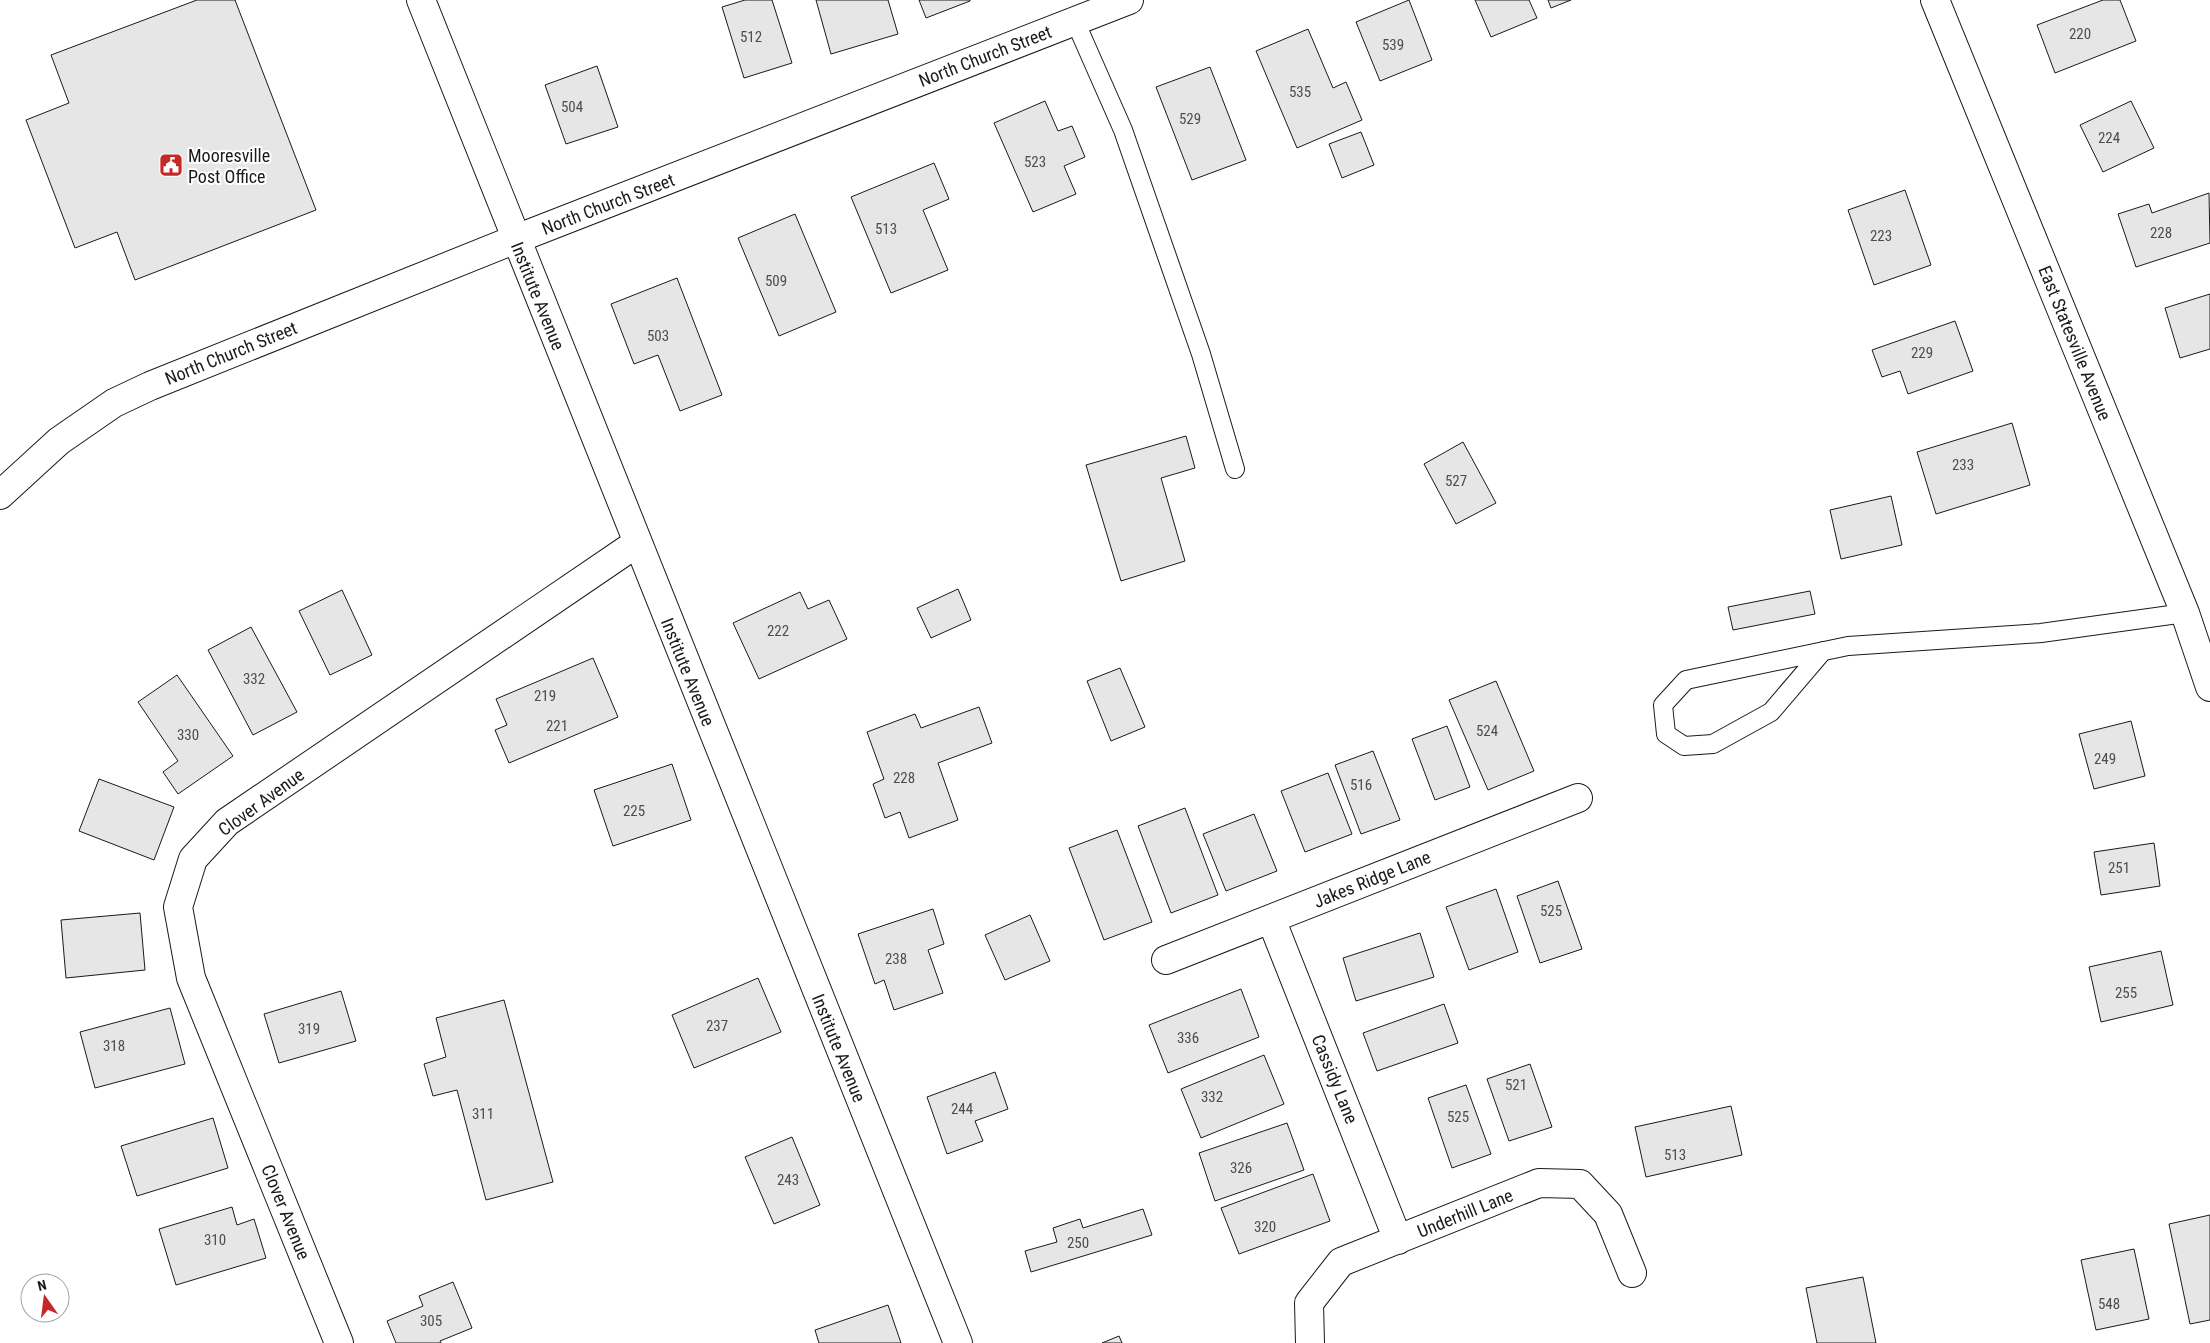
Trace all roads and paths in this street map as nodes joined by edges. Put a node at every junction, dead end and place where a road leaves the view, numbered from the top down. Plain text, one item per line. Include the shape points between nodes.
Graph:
1 (421, 0) edge
2 (1129, 0) edge
3 (1935, 0) edge
4 (1075, 21) junction
5 (516, 239) junction
6 (1235, 469) dead end
7 (0, 495) edge
8 (637, 543) junction
9 (2184, 613) junction
10 (1823, 651) junction
11 (2210, 687) edge
12 (1578, 798) dead end
13 (1271, 919) junction
14 (1166, 960) dead end
15 (1398, 1240) junction
16 (1632, 1273) dead end
17 (340, 1343) edge
18 (958, 1343) edge
19 (1310, 1343) edge

1 - 5 street, Institute Avenue
2 - 4 street, North Church Street
3 - 9 street, East Statesville Avenue
4 - 5 street, North Church Street
4 - 6 lane via 1124,130 1201,354
5 - 7 street, North Church Street via 114,403 59,441
5 - 8 street, Institute Avenue
8 - 17 street, Clover Avenue via 227,822 193,859 178,907 191,978
8 - 18 street, Institute Avenue
9 - 10 lane via 2041,633 1848,646
9 - 11 street, East Statesville Avenue
10 - 10 lane via 1686,680 1663,705 1666,734 1684,746 1713,744 1771,712
12 - 13 street, Jakes Ridge Lane
13 - 14 street, Jakes Ridge Lane
13 - 15 street, Cassidy Lane
15 - 16 street, Underhill Lane via 1538,1183 1580,1184 1608,1214
15 - 19 street, Underhill Lane via 1341,1262 1308,1303

